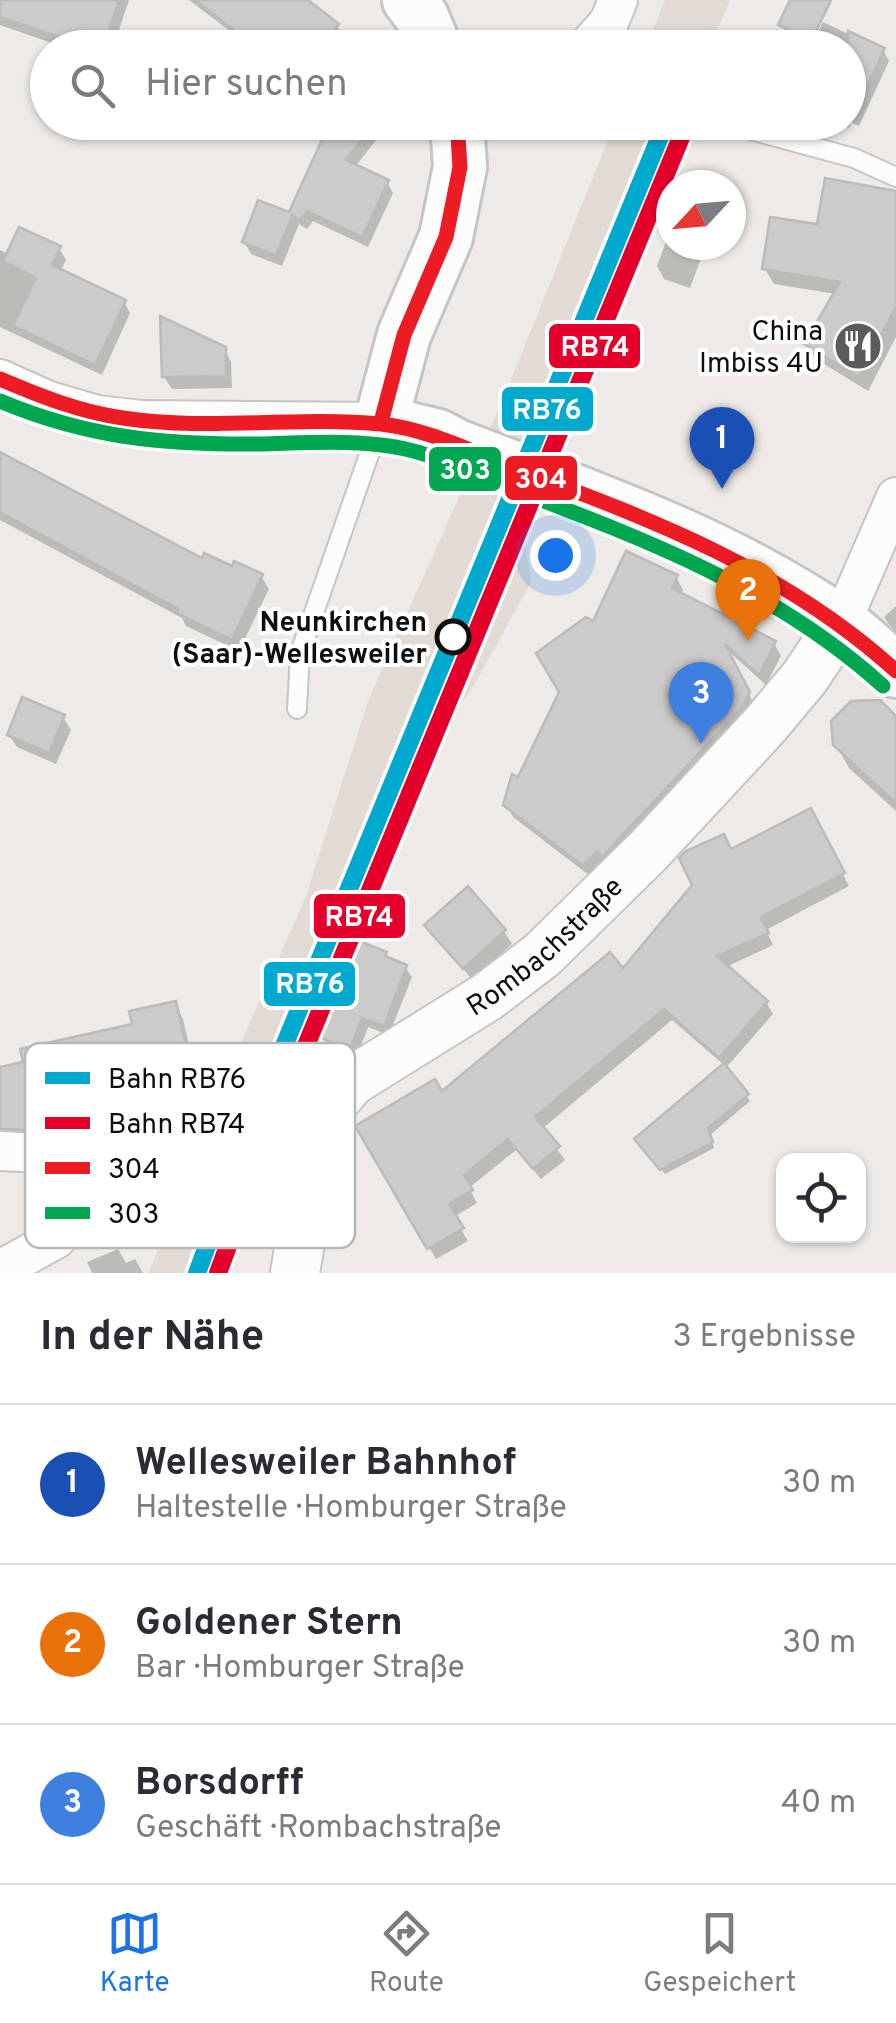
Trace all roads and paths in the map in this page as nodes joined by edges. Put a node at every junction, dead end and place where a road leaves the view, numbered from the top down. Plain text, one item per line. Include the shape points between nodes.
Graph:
1 (408, 0) edge
2 (618, 0) edge
3 (428, 30) edge
4 (602, 30) edge
5 (459, 140) edge
6 (787, 140) edge
7 (896, 178) edge
8 (0, 379) edge
9 (381, 422) junction
10 (896, 497) edge
11 (841, 622) junction
12 (896, 671) edge
13 (297, 709) dead end
14 (355, 1079) edge
15 (0, 1151) edge
16 (25, 1152) edge
17 (40, 1248) edge
18 (300, 1248) edge
19 (0, 1270) edge
20 (296, 1273) edge

1 - 3 main road
2 - 4 street
5 - 9 main road via 446,237 404,335
6 - 7 lane via 854,158
8 - 9 street via 97,415 141,420
9 - 11 main road via 438,436 622,510 762,574
9 - 13 lane via 300,654
10 - 11 street
11 - 12 main road
11 - 14 street, Rombachstraße via 765,724 542,955
15 - 16 street
17 - 19 street
18 - 20 street, Rombachstraße

